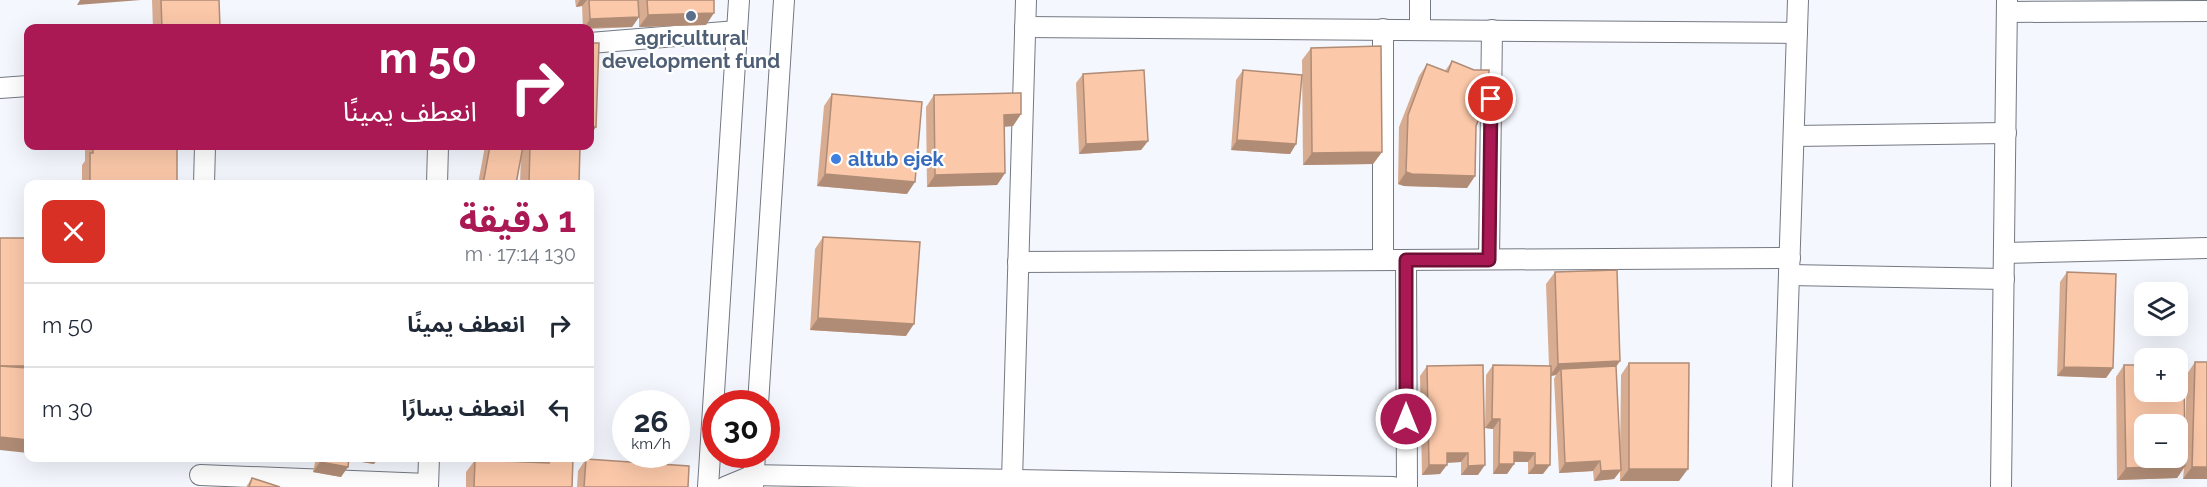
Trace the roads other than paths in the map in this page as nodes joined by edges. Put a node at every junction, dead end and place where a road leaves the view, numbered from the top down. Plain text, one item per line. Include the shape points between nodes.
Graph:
1 (739, 0) edge
2 (784, 0) edge
3 (1026, 0) edge
4 (1420, 0) edge
5 (1798, 0) edge
6 (2007, 6) edge
7 (2207, 11) edge
8 (1025, 27) junction
9 (1383, 29) junction
10 (1420, 30) junction
11 (1492, 30) junction
12 (737, 31) junction
13 (1797, 33) junction
14 (594, 43) edge
15 (24, 86) edge
16 (0, 88) edge
17 (2006, 133) junction
18 (1794, 136) junction
19 (205, 150) edge
20 (438, 150) edge
21 (204, 180) edge
22 (437, 180) edge
23 (2207, 248) edge
24 (2004, 253) junction
25 (1383, 260) junction
26 (1406, 260) junction
27 (1489, 260) junction
28 (1018, 262) junction
29 (1789, 267) junction
30 (2004, 279) junction
31 (759, 390) edge
32 (429, 462) edge
33 (200, 473) edge
34 (1012, 480) junction
35 (753, 481) edge
36 (428, 485) edge
37 (708, 487) edge
38 (725, 487) edge
39 (1393, 487) edge
40 (1407, 487) edge
41 (1782, 487) edge
42 (2001, 487) edge

1 - 12 street
2 - 31 street
3 - 8 street
4 - 10 street
5 - 13 street
6 - 7 street
6 - 17 street
8 - 9 street
8 - 28 street
9 - 10 street
9 - 25 street
10 - 11 street
11 - 13 street
11 - 27 street
12 - 14 street
12 - 37 street
13 - 18 street
15 - 16 street
17 - 18 street
17 - 24 street
18 - 29 street
19 - 21 street
20 - 22 street
23 - 24 street
24 - 30 street
25 - 26 street
25 - 28 street
26 - 27 street
26 - 40 street
27 - 29 street
28 - 34 street
29 - 30 street
29 - 41 street
30 - 42 street
32 - 36 street
33 - 36 street
34 - 35 street
34 - 39 street
35 - 38 street

